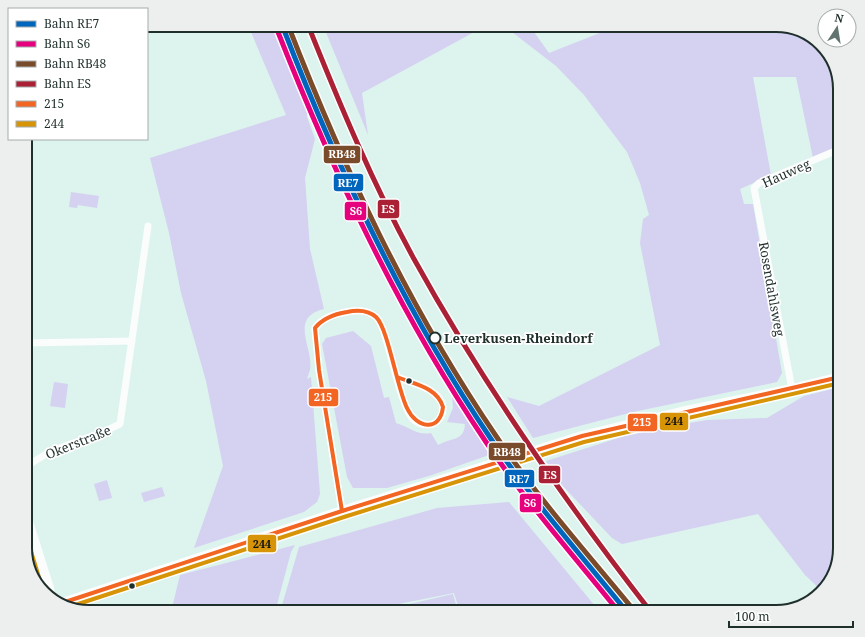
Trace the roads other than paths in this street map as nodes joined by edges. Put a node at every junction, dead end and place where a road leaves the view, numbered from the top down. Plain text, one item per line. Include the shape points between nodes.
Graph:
1 (833, 152) edge
2 (754, 188) joint
3 (148, 226) dead end
4 (132, 341) junction
5 (32, 344) edge
6 (397, 377) junction
7 (833, 379) edge
8 (792, 389) junction
9 (32, 463) edge
10 (342, 512) junction
11 (32, 533) edge
12 (50, 589) edge
13 (68, 601) edge

1 - 2 street, Hauweg via 759,183
2 - 8 street, Rosendahlsweg
3 - 4 street, Okerstraße
4 - 5 street
4 - 9 street, Okerstraße via 120,424 111,430 51,451
6 - 6 street via 412,419 425,426 438,421 443,408 437,394
6 - 10 street via 377,318 362,310 352,310 320,320 315,328 318,362
7 - 8 main road
8 - 10 main road via 626,425
10 - 13 main road
11 - 12 main road

